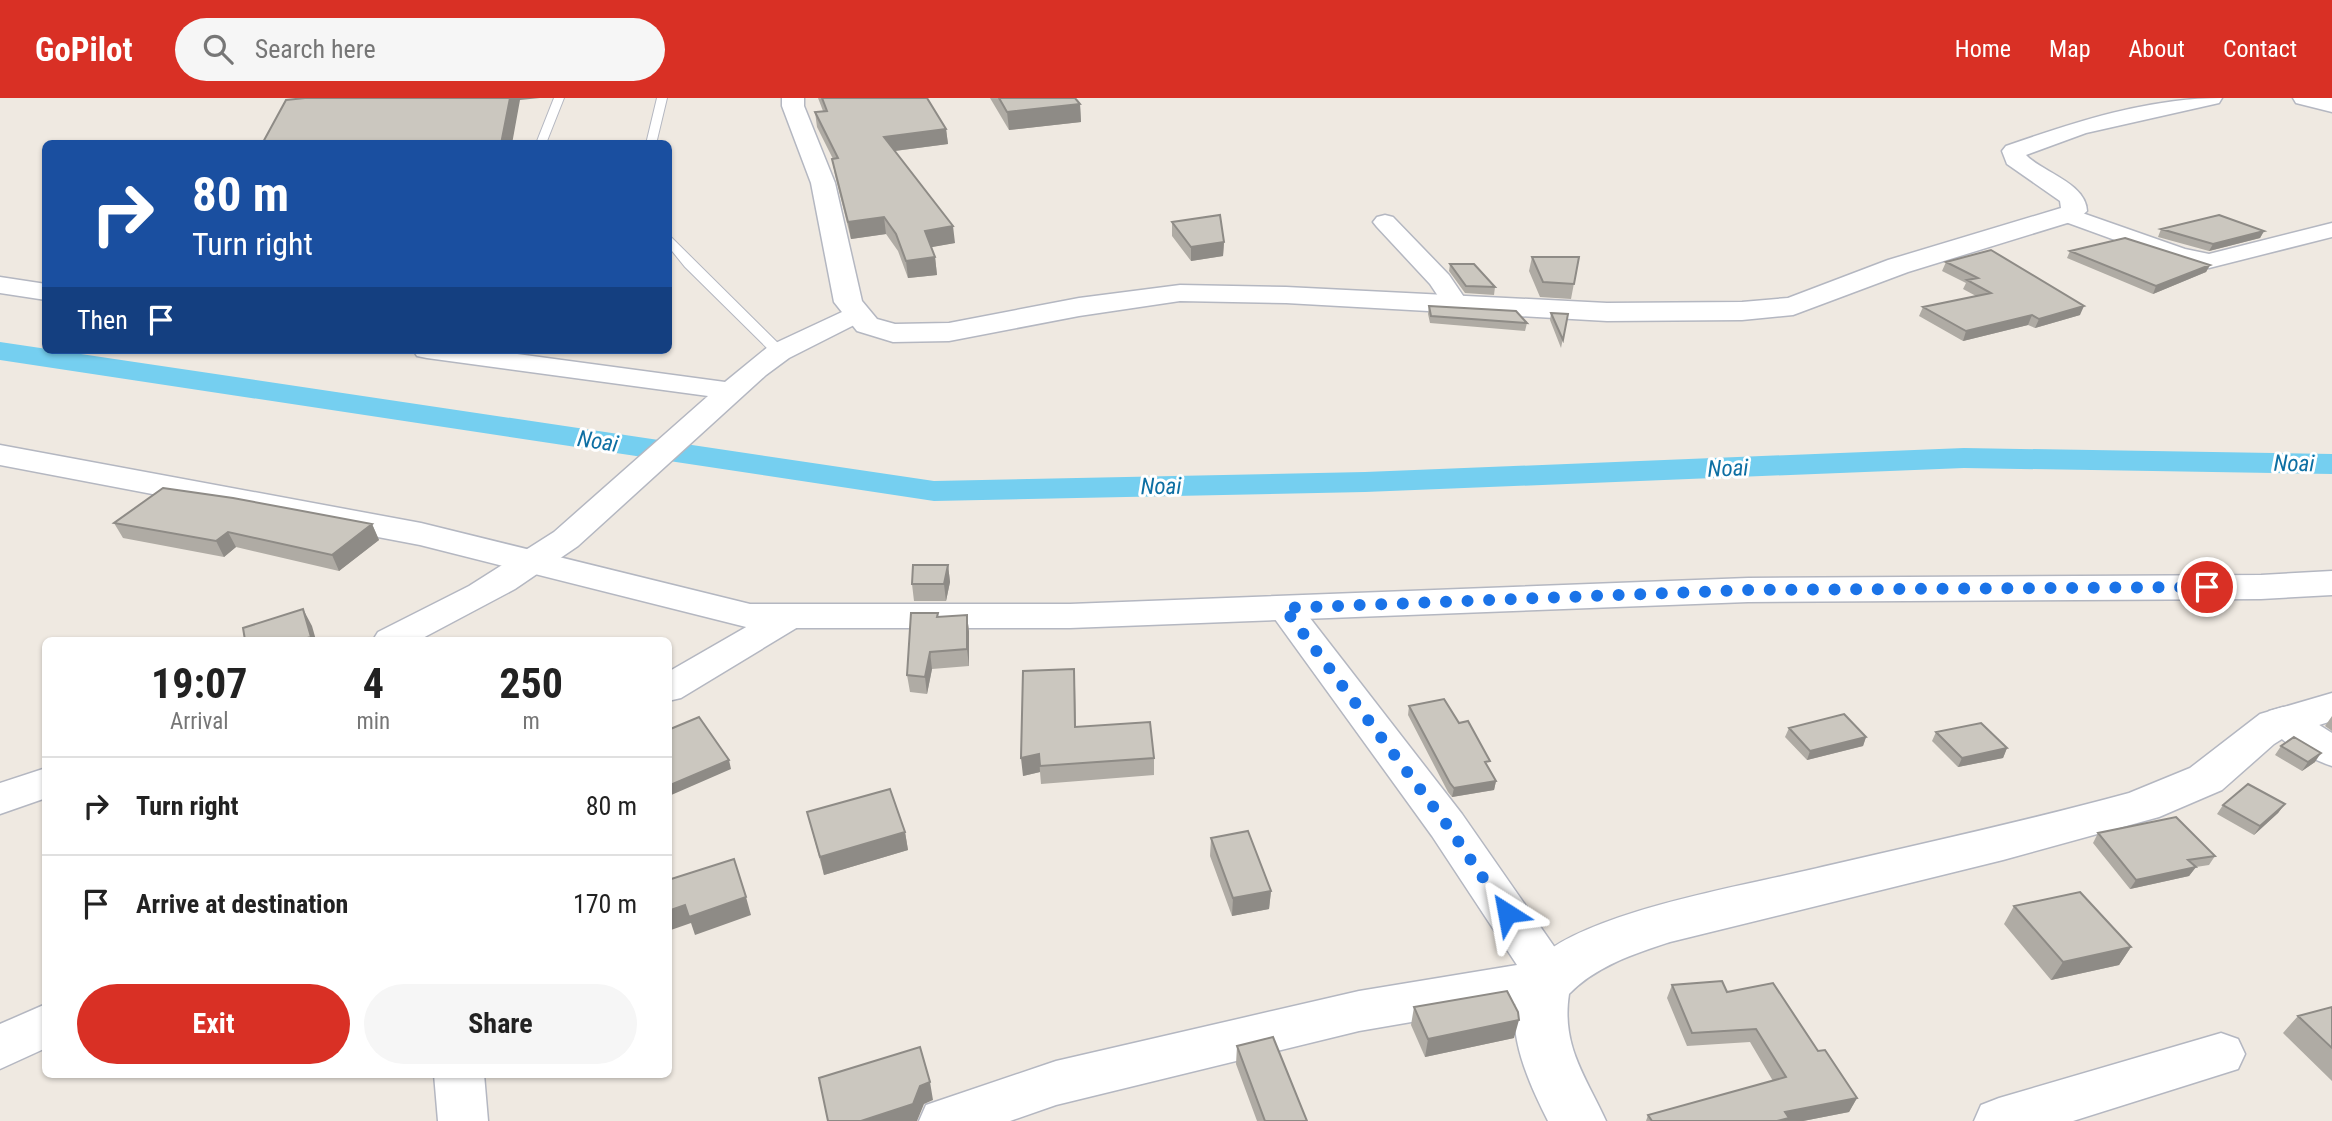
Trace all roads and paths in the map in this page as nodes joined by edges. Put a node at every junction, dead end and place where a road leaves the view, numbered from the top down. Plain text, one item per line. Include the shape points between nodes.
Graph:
1 (559, 98) edge
2 (662, 98) edge
3 (793, 98) edge
4 (2211, 98) edge
5 (2304, 98) edge
6 (2332, 105) edge
7 (542, 140) edge
8 (652, 140) edge
9 (2068, 215) junction
10 (1385, 222) dead end
11 (2332, 230) edge
12 (672, 242) edge
13 (0, 285) edge
14 (42, 291) edge
15 (1455, 303) junction
16 (857, 313) junction
17 (779, 352) junction
18 (457, 354) edge
19 (732, 391) junction
20 (0, 455) edge
21 (536, 562) junction
22 (2332, 583) edge
23 (1284, 608) junction
24 (791, 616) junction
25 (397, 637) edge
26 (672, 687) edge
27 (2332, 707) edge
28 (2283, 720) junction
29 (2332, 752) edge
30 (42, 783) edge
31 (0, 799) edge
32 (1551, 979) junction
33 (42, 1026) edge
34 (0, 1048) edge
35 (2221, 1054) dead end
36 (458, 1078) edge
37 (463, 1121) edge
38 (944, 1121) edge
39 (1578, 1121) edge
40 (1999, 1121) edge

1 - 7 lane
2 - 8 lane
3 - 16 street via 822,183 848,302
4 - 9 street via 2079,128 2014,151 2015,159 2074,204
5 - 6 street
9 - 11 street via 2179,255 2209,261
9 - 15 street via 1898,266 1793,306 1607,312
10 - 15 street via 1440,280
12 - 17 lane
13 - 14 street
15 - 16 street via 1180,293 949,332 893,333 867,326
16 - 17 street
17 - 19 street
18 - 19 street
19 - 21 street
20 - 21 street via 421,534
21 - 24 street via 750,616
21 - 25 street
22 - 23 street via 1748,590
23 - 24 street via 1070,616
23 - 32 street via 1447,825
24 - 26 street
27 - 28 street
28 - 29 street
28 - 32 street via 2265,729 2207,778 2125,811 1680,920 1602,946
30 - 31 street
32 - 38 street via 1333,1017 1056,1083
32 - 39 street via 1540,1007 1544,1042 1562,1099
33 - 34 street
35 - 40 street
36 - 37 street

